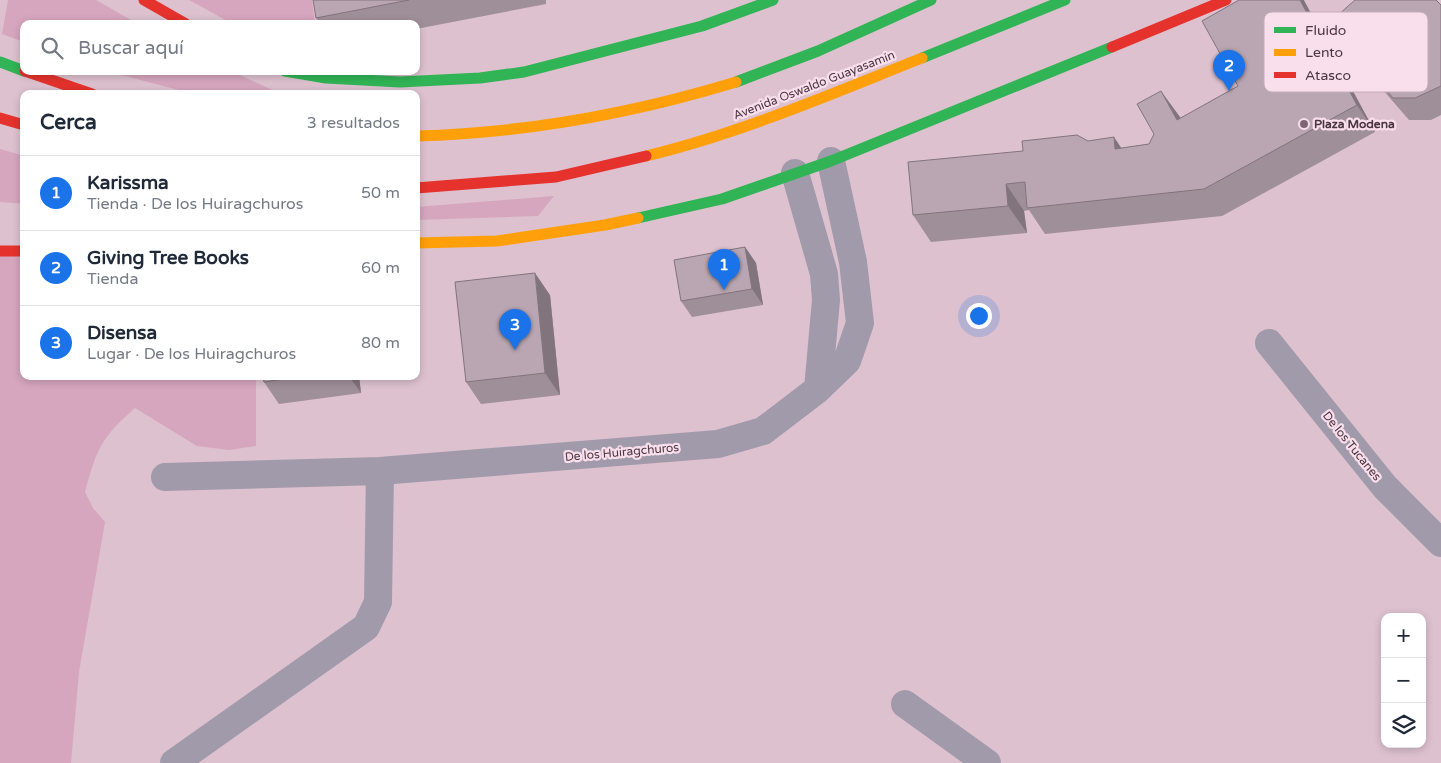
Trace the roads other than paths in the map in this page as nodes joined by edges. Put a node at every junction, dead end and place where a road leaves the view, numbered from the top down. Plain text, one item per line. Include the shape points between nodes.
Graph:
1 (144, 0) edge
2 (931, 0) edge
3 (1066, 0) edge
4 (1226, 0) edge
5 (766, 1) edge
6 (179, 20) edge
7 (0, 62) edge
8 (20, 70) edge
9 (36, 75) edge
10 (308, 75) edge
11 (80, 90) edge
12 (0, 118) edge
13 (20, 124) edge
14 (420, 136) edge
15 (831, 161) junction
16 (795, 173) junction
17 (420, 188) edge
18 (420, 243) edge
19 (20, 250) edge
20 (0, 251) edge
21 (1269, 343) dead end
22 (818, 389) junction
23 (380, 472) junction
24 (165, 476) dead end
25 (1441, 542) edge
26 (905, 704) dead end
27 (174, 763) edge
28 (987, 763) edge

1 - 6 main road
2 - 14 main road via 779,67 673,101 563,123 455,136
3 - 17 main road, Avenida Oswaldo Guayasamín via 782,114 675,149 556,177
4 - 15 main road
5 - 10 main road via 702,26 524,72 400,82
7 - 8 main road
9 - 11 main road
12 - 13 main road
15 - 16 main road
15 - 22 street, De los Huiragchuros via 852,262 860,323 847,361
16 - 18 main road via 722,199 605,225 497,241
16 - 22 street via 824,274 826,300
19 - 20 main road
21 - 25 street, De los Tucanes via 1385,486
22 - 23 street, De los Huiragchuros via 763,431 718,444
23 - 24 street, De los Huiragchuros
23 - 27 street via 378,602 366,627
26 - 28 street

